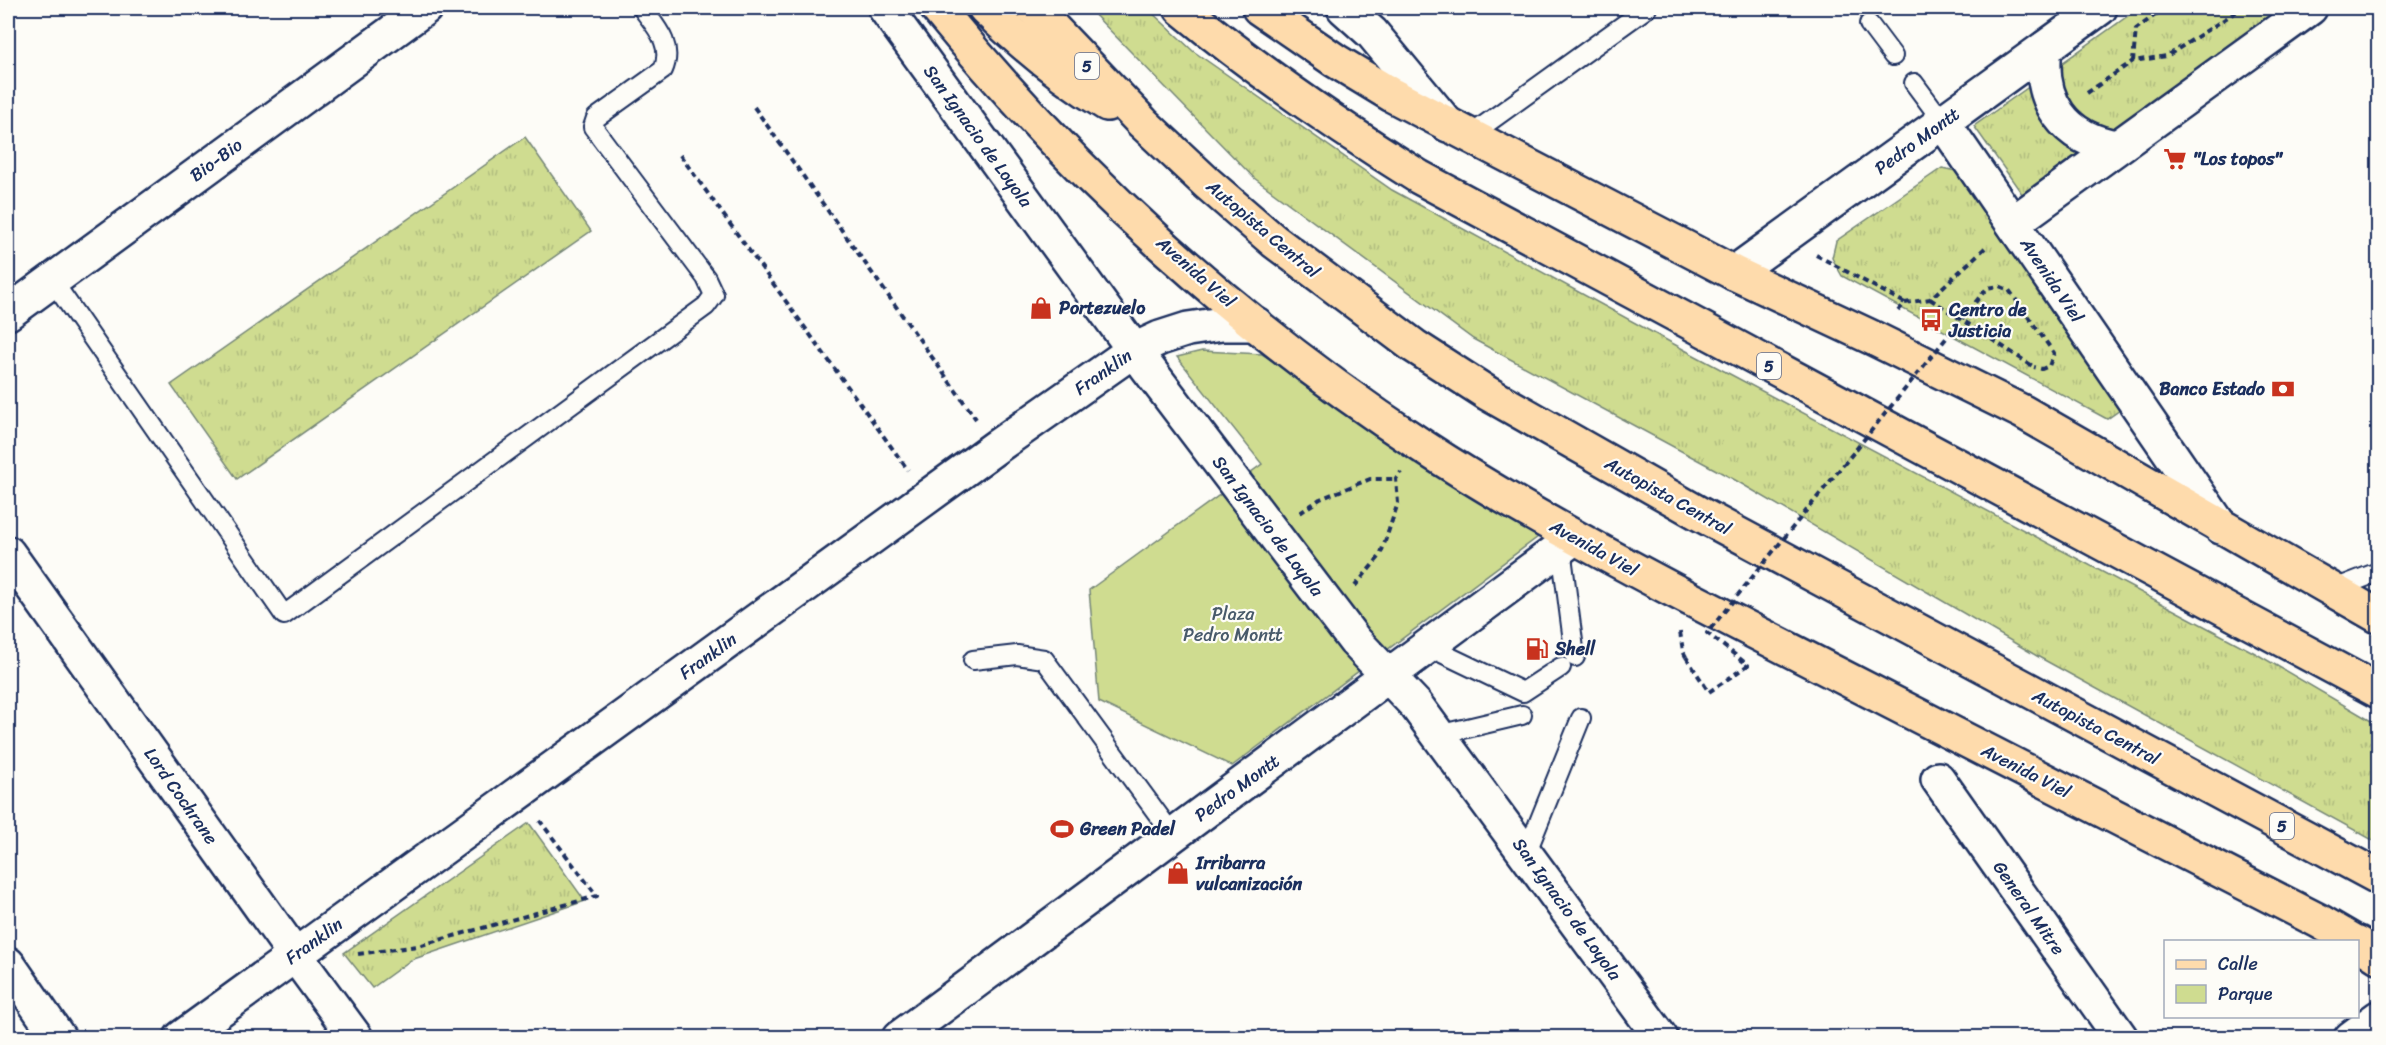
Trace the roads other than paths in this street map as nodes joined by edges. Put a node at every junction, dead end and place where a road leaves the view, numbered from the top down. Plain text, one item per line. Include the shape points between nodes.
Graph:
1 (425, 8) edge
2 (642, 8) edge
3 (885, 8) edge
4 (938, 8) edge
5 (985, 8) edge
6 (1033, 8) edge
7 (1181, 8) edge
8 (1259, 8) edge
9 (1344, 8) edge
10 (1647, 8) edge
11 (2100, 8) edge
12 (2310, 8) edge
13 (1869, 24) dead end
14 (2045, 48) junction
15 (1893, 56) dead end
16 (1914, 83) dead end
17 (1943, 122) junction
18 (1143, 123) junction
19 (1459, 131) junction
20 (2117, 147) junction
21 (2013, 223) junction
22 (1734, 273) junction
23 (52, 280) junction
24 (8, 313) edge
25 (1256, 324) junction
26 (1134, 350) junction
27 (2221, 527) junction
28 (1568, 543) junction
29 (8, 553) edge
30 (2379, 572) edge
31 (2332, 590) junction
32 (2379, 616) edge
33 (1427, 645) junction
34 (973, 660) dead end
35 (1388, 676) junction
36 (2379, 692) edge
37 (1522, 715) dead end
38 (1581, 718) dead end
39 (1438, 735) junction
40 (1938, 779) dead end
41 (1173, 835) junction
42 (1526, 854) junction
43 (2379, 878) edge
44 (2352, 940) edge
45 (2359, 944) edge
46 (295, 956) junction
47 (2379, 956) edge
48 (8, 964) edge
49 (2379, 1018) edge
50 (59, 1038) edge
51 (181, 1038) edge
52 (356, 1038) edge
53 (899, 1038) edge
54 (1661, 1038) edge
55 (2121, 1038) edge
56 (2351, 1038) edge

1 - 23 street, Bio-Bio
2 - 23 lane via 665,39 666,64 596,118 593,127 706,278 714,295 706,306 284,615
3 - 26 street, San Ignacio de Loyola
4 - 25 main road, Avenida Viel via 1018,102 1077,163
5 - 18 main road via 1070,81
6 - 18 main road, Autopista Central / 5
7 - 36 main road, 5 via 1336,125 1419,177
8 - 19 main road, Avenida Viel via 1336,61
9 - 19 street via 1372,33
10 - 19 lane
11 - 14 street, Pedro Montt
12 - 20 street
13 - 15 lane
14 - 17 street, Pedro Montt
14 - 20 street via 2046,91 2058,113 2084,138
16 - 17 lane
17 - 21 street, Avenida Viel
17 - 22 street, Pedro Montt
18 - 43 main road, Autopista Central / 5 via 1283,248 1414,346 1487,393 1700,514
19 - 22 main road, Avenida Viel
20 - 21 street
21 - 27 street, Avenida Viel
22 - 27 main road, Avenida Viel via 2023,412
23 - 24 street, Bio-Bio
25 - 26 street, Franklin via 1188,330
25 - 28 main road, Avenida Viel via 1420,445
26 - 35 street, San Ignacio de Loyola via 1355,641
26 - 46 street, Franklin
27 - 31 main road, Avenida Viel
28 - 33 street, Pedro Montt
28 - 33 lane via 1568,662 1523,692
28 - 44 main road, Avenida Viel via 1694,601
29 - 46 street, Lord Cochrane
30 - 31 lane
31 - 32 main road, Avenida Viel
33 - 35 street, Pedro Montt
34 - 41 lane via 1017,655 1044,660
35 - 39 street, San Ignacio de Loyola
35 - 41 street, Pedro Montt
37 - 39 lane
38 - 42 lane
39 - 42 street, San Ignacio de Loyola
40 - 55 street, General Mitre
41 - 53 street, Pedro Montt
42 - 54 street, San Ignacio de Loyola
45 - 47 main road, Avenida Viel
46 - 51 street, Franklin
46 - 52 street, Lord Cochrane
48 - 50 street
49 - 56 street

